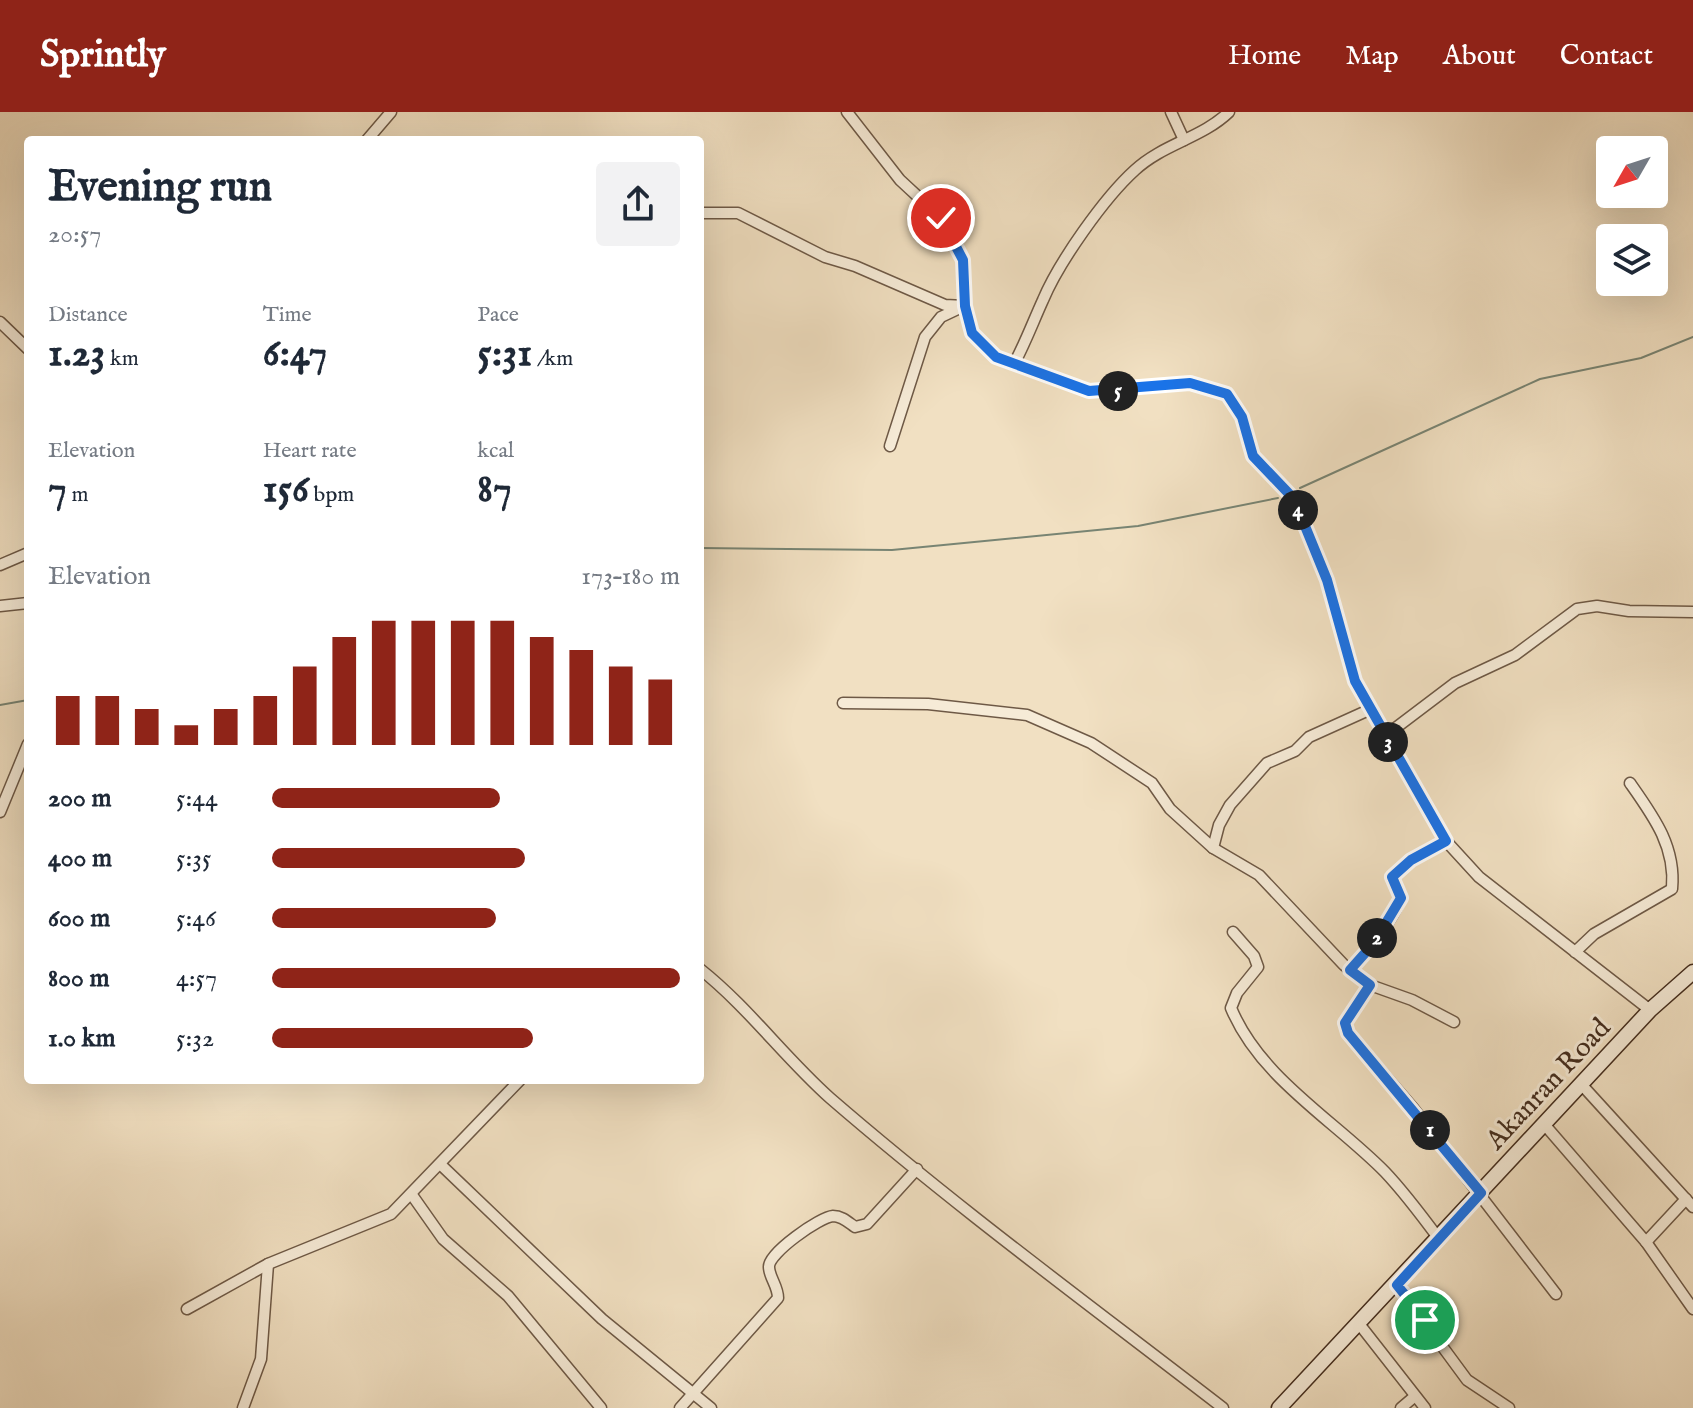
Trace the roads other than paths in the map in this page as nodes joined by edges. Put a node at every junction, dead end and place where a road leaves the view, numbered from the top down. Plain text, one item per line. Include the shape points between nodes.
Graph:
1 (391, 112) edge
2 (847, 112) edge
3 (1171, 112) edge
4 (1229, 112) edge
5 (370, 136) edge
6 (1184, 140) junction
7 (704, 213) edge
8 (965, 306) junction
9 (0, 322) edge
10 (24, 345) edge
11 (1015, 362) junction
12 (890, 446) dead end
13 (24, 555) edge
14 (0, 565) edge
15 (24, 603) edge
16 (0, 606) edge
17 (1693, 612) edge
18 (843, 703) dead end
19 (1371, 709) junction
20 (1385, 736) junction
21 (24, 754) edge
22 (1630, 783) dead end
23 (0, 812) edge
24 (1446, 841) junction
25 (1213, 848) junction
26 (1233, 932) dead end
27 (1575, 952) junction
28 (1350, 970) junction
29 (704, 972) edge
30 (1693, 972) edge
31 (1370, 985) junction
32 (1650, 1010) junction
33 (1454, 1022) dead end
34 (516, 1084) edge
35 (1581, 1084) junction
36 (1544, 1124) junction
37 (440, 1164) junction
38 (917, 1169) junction
39 (1481, 1193) junction
40 (412, 1195) junction
41 (1689, 1203) edge
42 (1439, 1239) junction
43 (1646, 1242) junction
44 (268, 1264) junction
45 (1397, 1285) junction
46 (1556, 1294) dead end
47 (1691, 1302) edge
48 (187, 1309) dead end
49 (1360, 1325) junction
50 (693, 1395) junction
51 (1414, 1397) junction
52 (243, 1408) edge
53 (601, 1408) edge
54 (680, 1408) edge
55 (711, 1408) edge
56 (1223, 1408) edge
57 (1279, 1408) edge
58 (1401, 1408) edge
59 (1425, 1408) edge
60 (1509, 1408) edge

1 - 5 street
2 - 8 street via 900,180 941,218 963,260
3 - 6 street
4 - 6 street
6 - 11 street via 1135,169 1064,259
7 - 8 street via 738,213 825,257 945,305
8 - 11 street via 972,333 996,357
8 - 12 street via 941,317 925,337
9 - 10 street
11 - 19 street via 1089,391 1190,383 1227,394 1242,417 1253,456 1294,499 1327,580 1355,681
13 - 14 street
15 - 16 street
17 - 20 street via 1577,609 1515,655 1455,683
18 - 25 street via 928,704 1027,715 1053,724 1152,783 1170,809
19 - 20 street
19 - 25 street via 1267,763 1230,805
20 - 24 street
21 - 23 street
22 - 27 street via 1666,838 1672,889 1594,934
24 - 27 street via 1479,877
24 - 28 street via 1392,877 1401,898 1397,908
25 - 28 street via 1259,875
26 - 42 street via 1258,967 1231,1008 1237,1023 1275,1073 1383,1170
27 - 32 street
28 - 31 street
29 - 38 street via 830,1097
30 - 32 main road, Akanran Road
31 - 33 street
31 - 39 street via 1345,1023 1348,1033
32 - 35 main road, Akanran Road
34 - 37 street
35 - 36 main road, Akanran Road
35 - 41 street
36 - 39 main road, Akanran Road
36 - 43 street
37 - 40 street
37 - 50 street via 602,1319
38 - 50 street via 867,1224 855,1227 842,1217 829,1216 771,1259 778,1298
38 - 56 street
39 - 42 main road, Akanran Road
39 - 46 street
40 - 44 street via 391,1214
40 - 53 street via 443,1239 508,1296
41 - 43 street
42 - 45 main road, Akanran Road
43 - 47 street
44 - 48 street
44 - 52 street via 261,1359
45 - 49 main road, Akanran Road
45 - 60 street via 1467,1380
49 - 51 street
49 - 57 main road, Akanran Road
50 - 54 street
50 - 55 street
51 - 58 street
51 - 59 street

